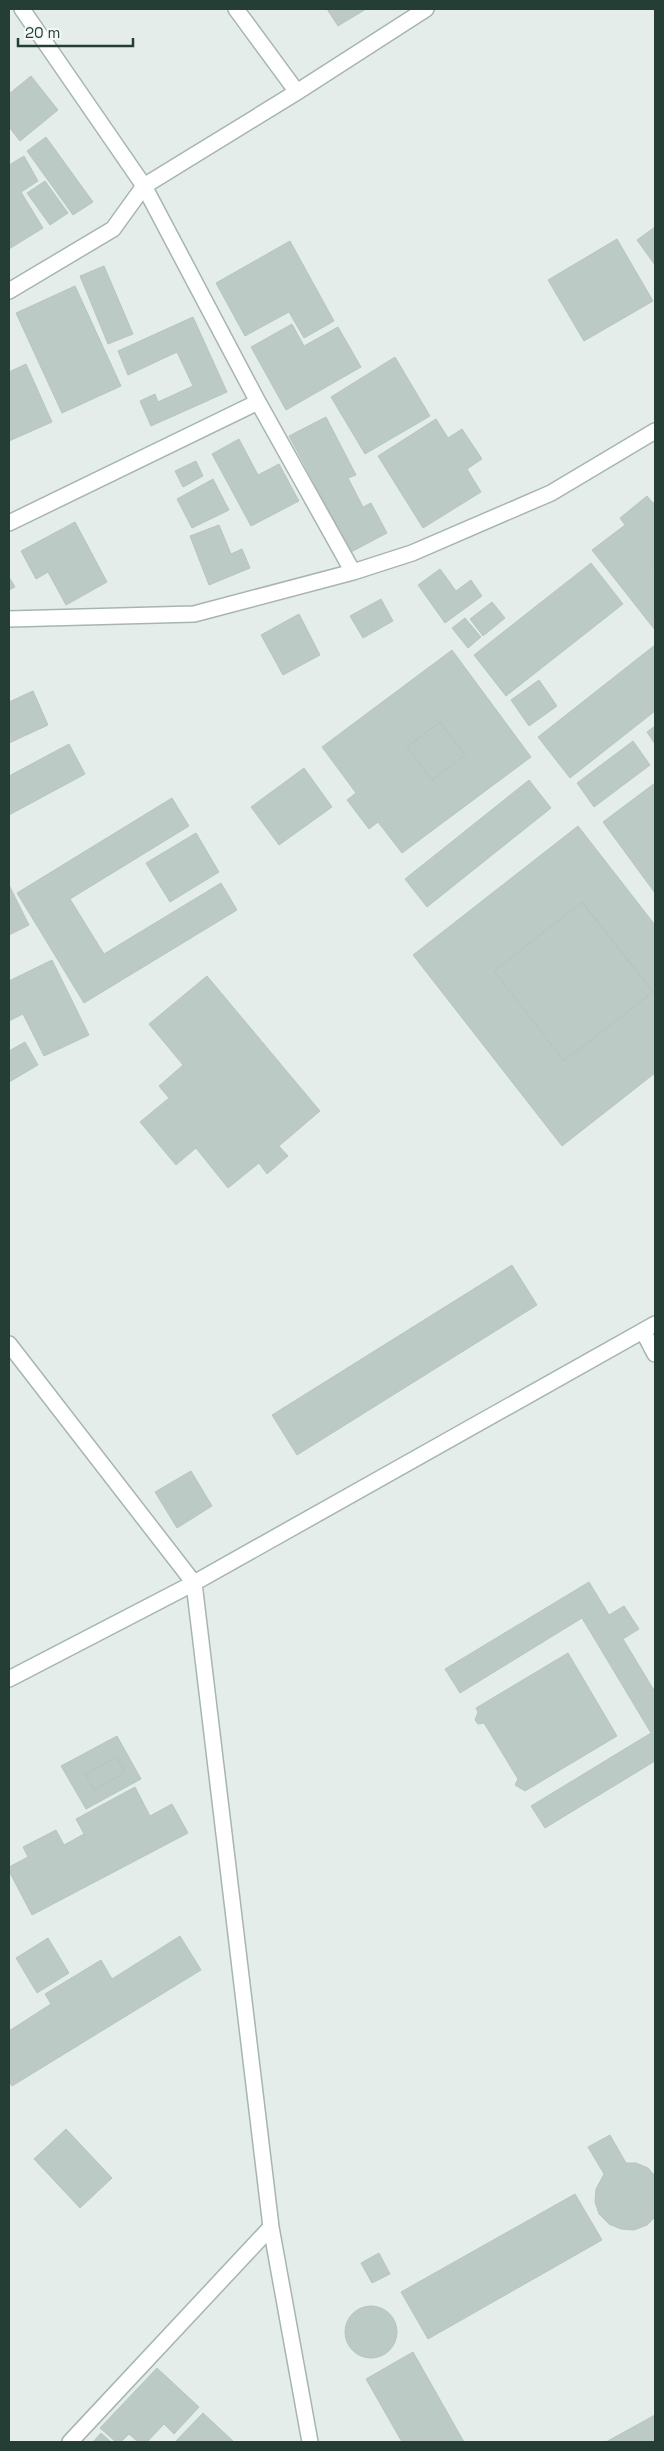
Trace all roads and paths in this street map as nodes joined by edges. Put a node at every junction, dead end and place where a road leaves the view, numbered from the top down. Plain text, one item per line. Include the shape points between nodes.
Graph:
1 (22, 9) edge
2 (236, 9) edge
3 (426, 9) edge
4 (297, 92) junction
5 (144, 186) junction
6 (9, 290) edge
7 (258, 402) junction
8 (655, 431) edge
9 (9, 523) edge
10 (353, 572) junction
11 (9, 619) edge
12 (649, 1327) edge
13 (9, 1344) edge
14 (655, 1354) edge
15 (194, 1583) junction
16 (9, 1679) edge
17 (271, 2227) junction
18 (70, 2442) edge
19 (310, 2442) edge

1 - 5 street
2 - 4 street
3 - 4 street
4 - 5 street
5 - 6 street via 112,229
5 - 7 street
7 - 9 street
7 - 10 street
8 - 10 street via 551,492 412,553
10 - 11 street via 194,614
12 - 14 street
12 - 15 street
13 - 15 street
15 - 16 street
15 - 17 street
17 - 18 street
17 - 19 street

